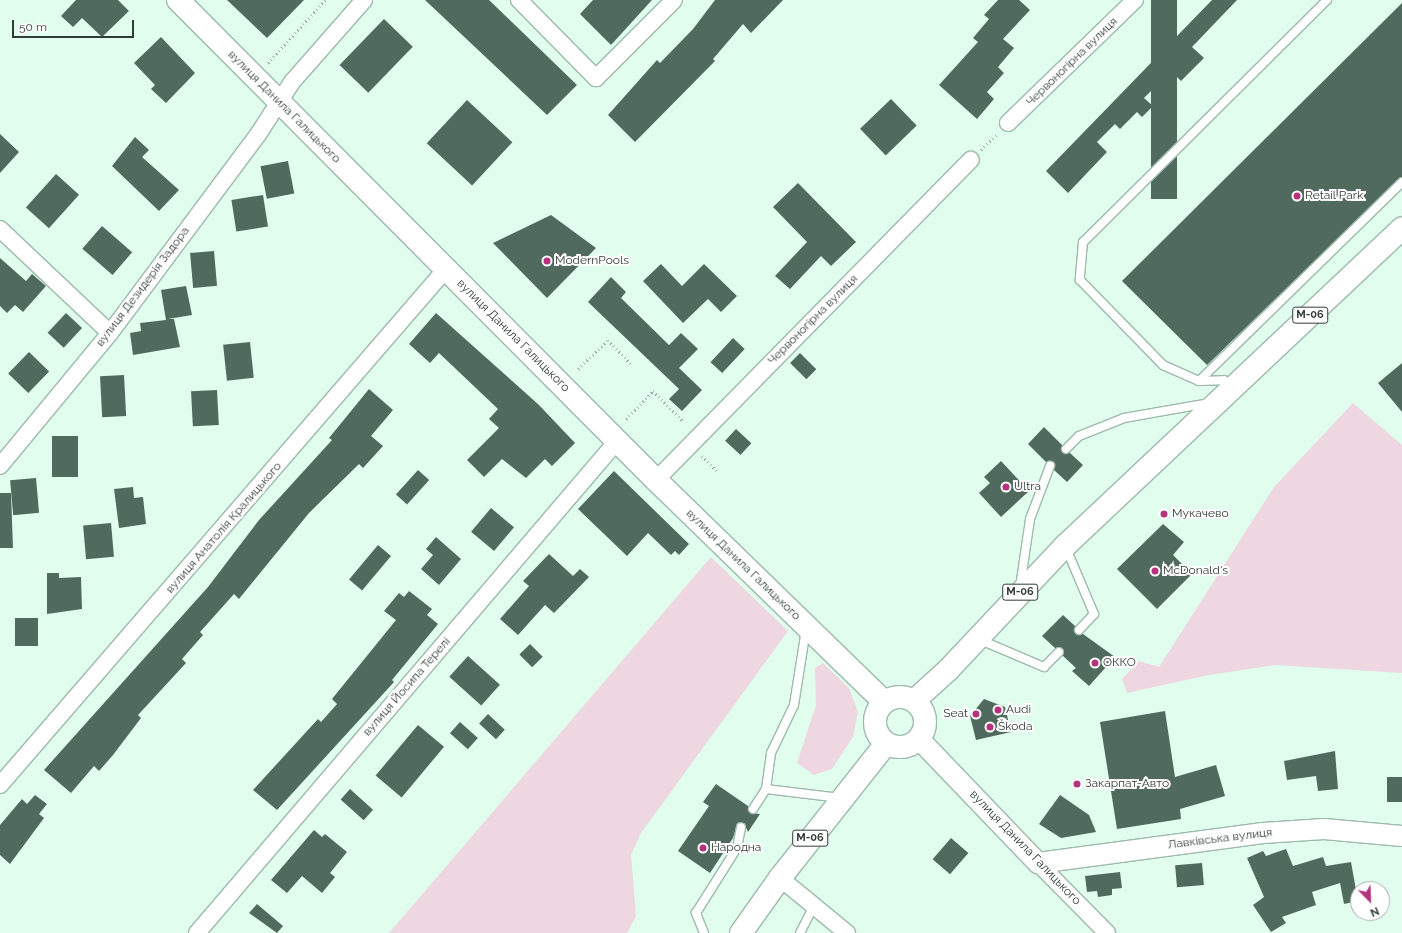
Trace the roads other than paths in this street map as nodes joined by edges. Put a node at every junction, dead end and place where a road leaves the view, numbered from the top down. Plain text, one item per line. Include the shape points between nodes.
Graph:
1 (178, 0) edge
2 (364, 0) edge
3 (519, 0) edge
4 (674, 0) edge
5 (1136, 0) edge
6 (1327, 0) edge
7 (278, 101) junction
8 (1008, 123) road end
9 (971, 160) road end
10 (1402, 182) edge
11 (1402, 228) edge
12 (0, 229) edge
13 (446, 269) junction
14 (110, 333) junction
15 (1199, 381) junction
16 (1224, 395) junction
17 (617, 442) junction
18 (1066, 449) dead end
19 (0, 466) edge
20 (1050, 466) dead end
21 (656, 480) junction
22 (1065, 546) junction
23 (1019, 594) junction
24 (806, 626) junction
25 (1079, 630) dead end
26 (977, 639) junction
27 (1059, 652) dead end
28 (914, 701) junction
29 (884, 702) junction
30 (919, 739) junction
31 (886, 744) junction
32 (0, 785) edge
33 (766, 789) junction
34 (841, 798) junction
35 (753, 809) dead end
36 (741, 828) dead end
37 (1402, 836) edge
38 (1038, 863) junction
39 (780, 878) junction
40 (814, 906) junction
41 (197, 933) edge
42 (704, 933) edge
43 (741, 933) edge
44 (800, 933) edge
45 (847, 933) edge
46 (1107, 933) edge

1 - 7 main road, вулиця Данила Галицького
2 - 7 street, вулиця Дезидерія Задора
3 - 4 street via 596,78
5 - 8 street, Червоногірна вулиця
6 - 15 lane via 1083,242 1080,280 1163,365
7 - 13 main road, вулиця Данила Галицького
7 - 14 street, вулиця Дезидерія Задора via 259,133
9 - 21 street, Червоногірна вулиця
10 - 15 lane
11 - 16 main road, М-06
12 - 14 street
13 - 17 main road, вулиця Данила Галицького
13 - 32 street, вулиця Анатолія Кралицького
14 - 19 street, вулиця Дезидерія Задора
15 - 16 lane via 1224,380
16 - 18 lane via 1124,418 1079,436
16 - 22 main road, М-06
17 - 21 main road, вулиця Данила Галицького
17 - 41 street, вулиця Йосипа Терелі
20 - 23 lane via 1030,520
21 - 24 main road, вулиця Данила Галицького
22 - 23 main road, М-06
22 - 25 lane via 1094,614
23 - 26 main road, М-06
24 - 29 main road, вулиця Данила Галицького
24 - 33 lane via 794,705 771,753
26 - 27 lane via 1044,667
26 - 28 main road, М-06
28 - 29 main road via 894,697
28 - 30 main road via 925,719
29 - 31 main road via 878,709 875,723 879,737
30 - 31 main road via 909,746
30 - 38 street, вулиця Данила Галицького
31 - 34 main road, М-06
33 - 34 lane
33 - 35 lane
34 - 39 main road, М-06
36 - 42 lane via 737,848 696,913
37 - 38 street, Лавківська вулиця via 1324,829 1263,833
38 - 46 street, вулиця Данила Галицького
39 - 40 street
39 - 43 main road, М-06
40 - 44 lane
40 - 45 street

